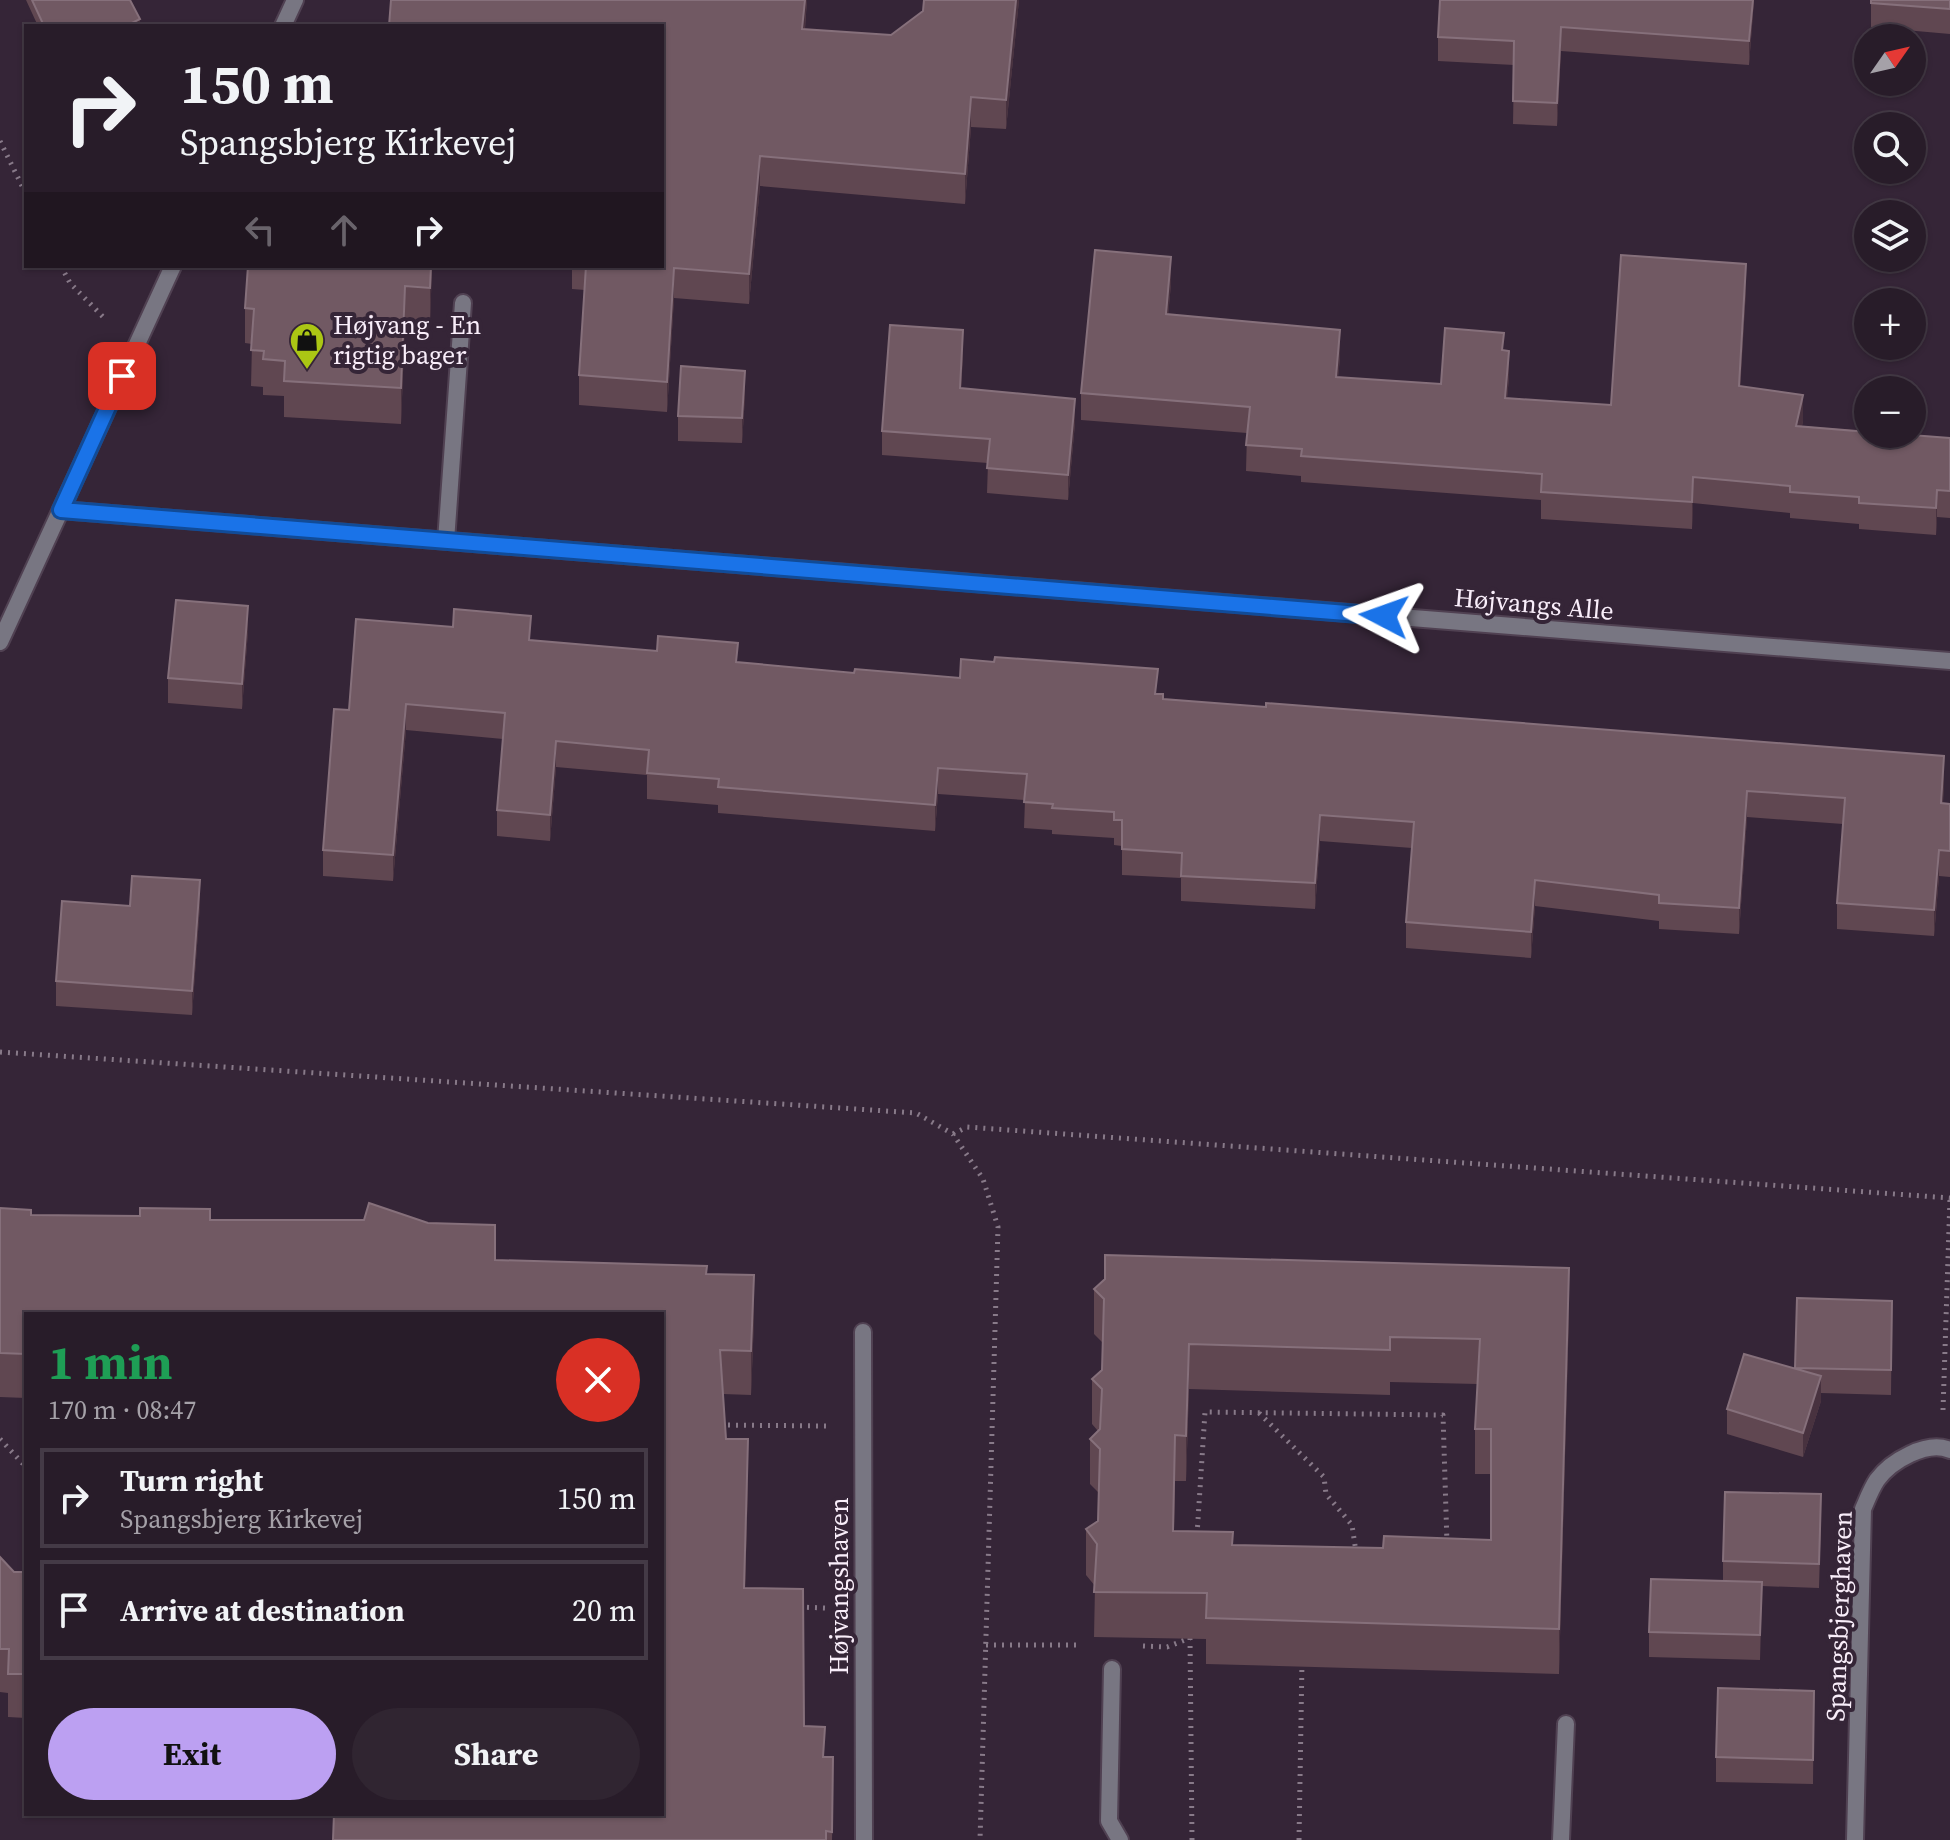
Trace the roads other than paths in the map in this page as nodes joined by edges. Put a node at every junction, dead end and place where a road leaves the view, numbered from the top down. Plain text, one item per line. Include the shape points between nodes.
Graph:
1 (295, 0) edge
2 (284, 24) edge
3 (172, 268) edge
4 (463, 303) dead end
5 (61, 510) junction
6 (446, 541) junction
7 (0, 642) edge
8 (1950, 661) edge
9 (863, 1332) dead end
10 (1946, 1448) edge
11 (1112, 1669) dead end
12 (1566, 1724) dead end
13 (864, 1840) edge
14 (1120, 1840) edge
15 (1561, 1840) edge
16 (1855, 1840) edge

1 - 2 street
3 - 5 street
4 - 6 street
5 - 6 street, Højvangs Alle
5 - 7 street
6 - 8 street, Højvangs Alle
9 - 13 street, Højvangshaven
10 - 16 street, Spangsbjerghaven via 1905,1456 1878,1479 1863,1509
11 - 14 street via 1109,1821
12 - 15 street

